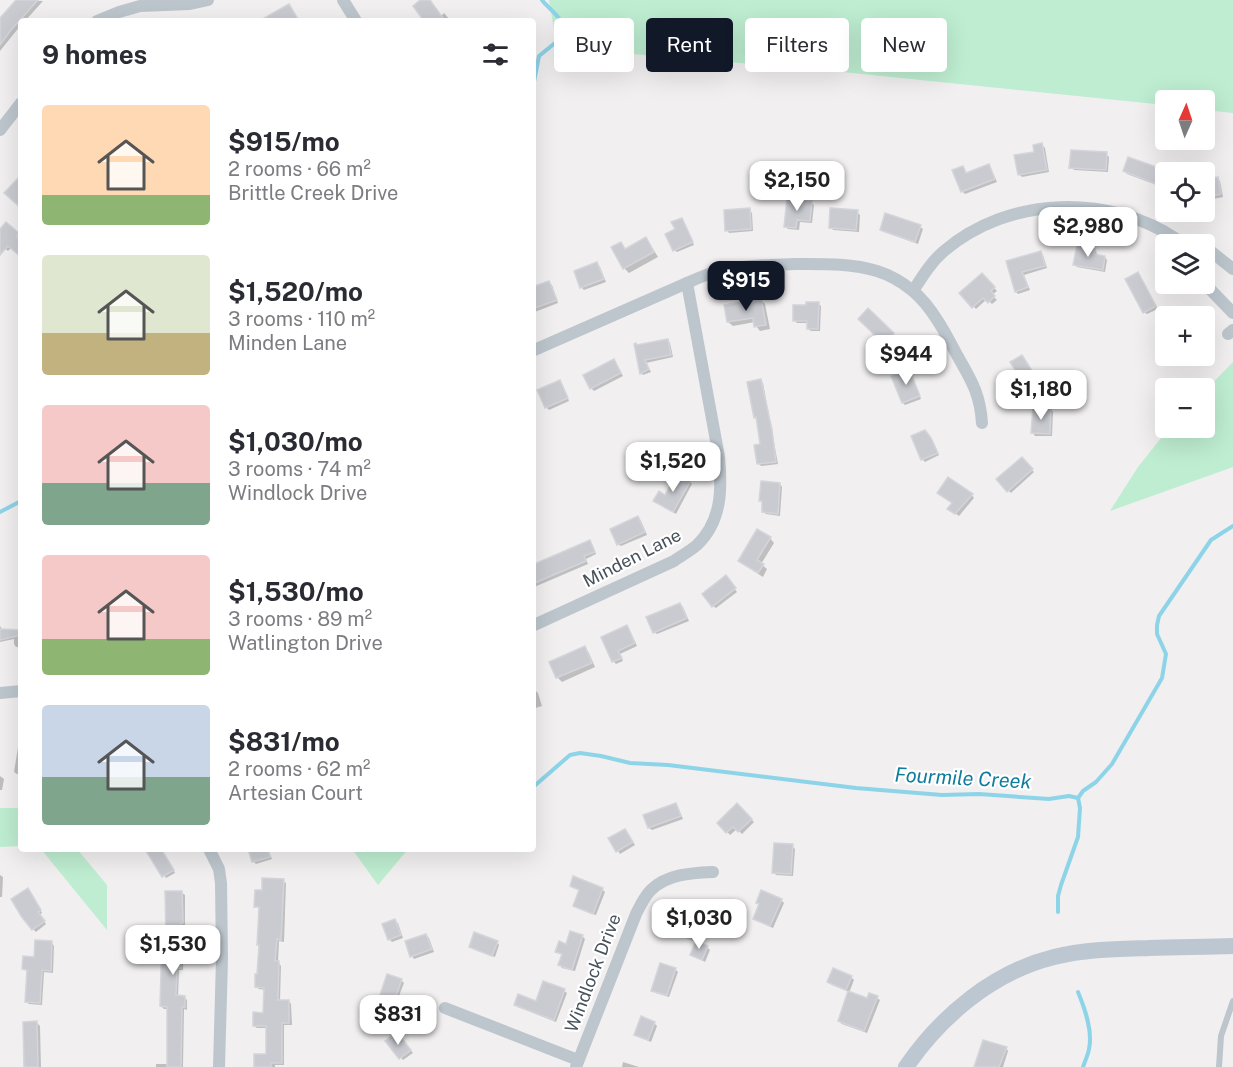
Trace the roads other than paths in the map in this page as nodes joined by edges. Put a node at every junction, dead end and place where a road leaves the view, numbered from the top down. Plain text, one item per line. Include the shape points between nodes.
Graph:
1 (208, 0) edge
2 (343, 0) edge
3 (104, 18) edge
4 (354, 18) edge
5 (18, 108) edge
6 (0, 130) edge
7 (1167, 234) edge
8 (1215, 255) edge
9 (1233, 269) edge
10 (687, 282) junction
11 (913, 291) junction
12 (1215, 294) edge
13 (1233, 313) edge
14 (536, 349) edge
15 (982, 423) dead end
16 (536, 624) edge
17 (18, 691) edge
18 (0, 693) edge
19 (210, 852) edge
20 (713, 872) dead end
21 (1233, 946) edge
22 (1233, 1001) edge
23 (445, 1008) dead end
24 (577, 1064) edge
25 (219, 1067) edge
26 (906, 1067) edge
27 (1219, 1067) edge

1 - 3 street via 140,6
2 - 4 street
5 - 6 street
7 - 11 street via 1129,216 1102,210 1058,207 1026,211 1001,218 956,242 930,265
8 - 9 street
10 - 11 street via 741,267 815,264 861,267 893,278
10 - 14 street
10 - 16 street, Minden Lane via 719,457 718,509 703,538 674,561
11 - 15 street via 945,332 978,393
12 - 13 street
17 - 18 street
19 - 25 street via 221,883
20 - 24 street, Windlock Drive via 671,878 651,889 636,914
21 - 26 main road via 1084,951 1023,968 970,999 933,1032
22 - 27 lane via 1221,1036
23 - 24 street

